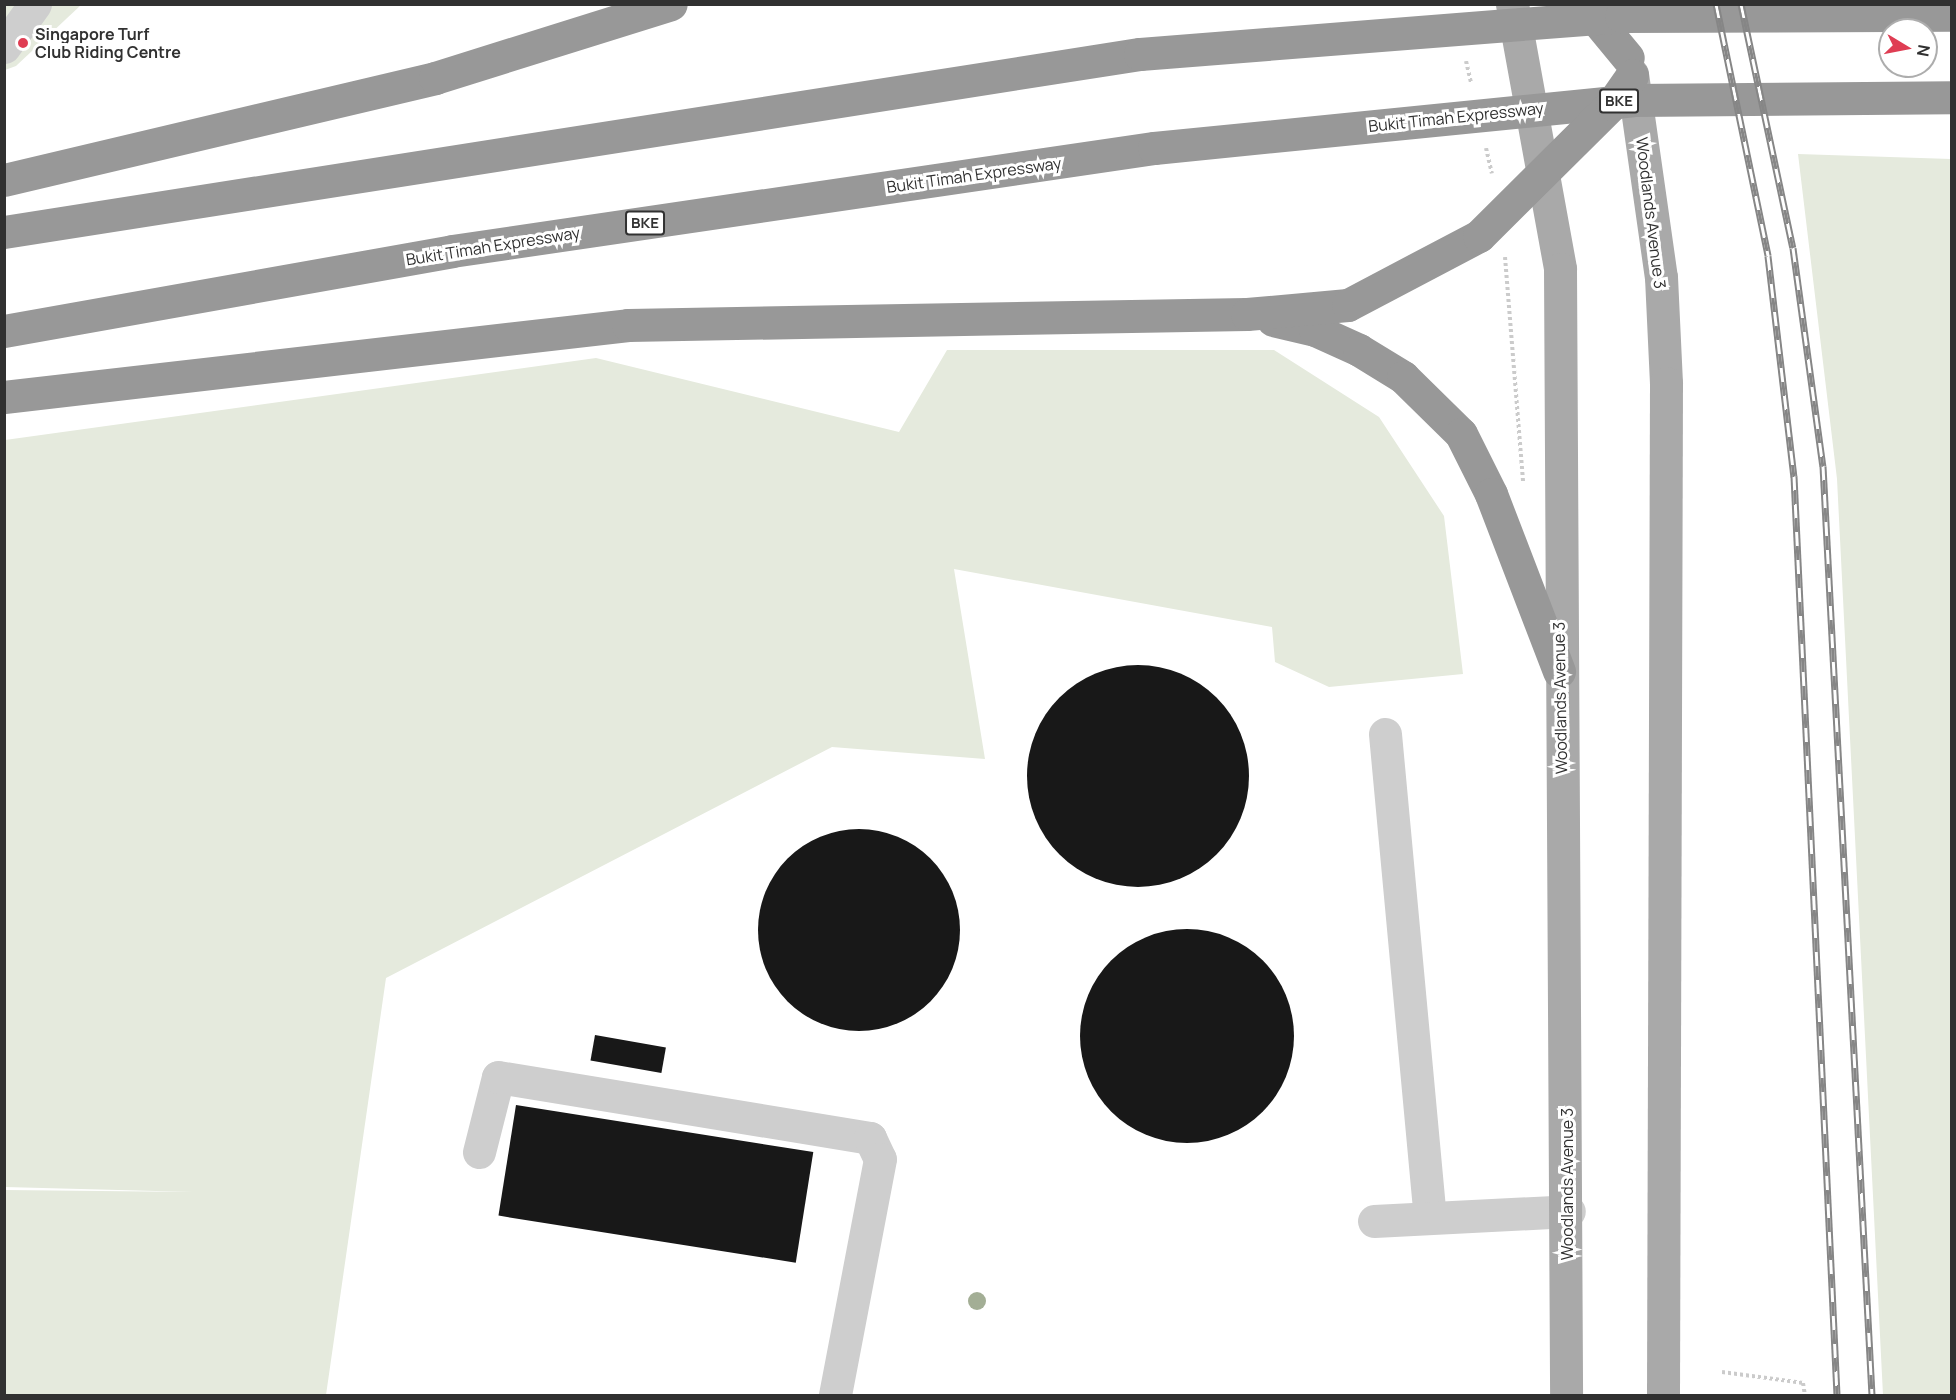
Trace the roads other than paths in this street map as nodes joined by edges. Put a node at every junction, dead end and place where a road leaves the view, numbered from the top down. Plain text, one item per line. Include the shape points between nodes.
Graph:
1 (35, 4) edge
2 (671, 4) edge
3 (1512, 4) edge
4 (1583, 4) edge
5 (1616, 4) edge
6 (1952, 15) edge
7 (4, 47) edge
8 (1630, 67) junction
9 (1952, 97) edge
10 (1544, 170) junction
11 (4, 180) edge
12 (4, 232) edge
13 (1247, 314) junction
14 (4, 331) edge
15 (4, 397) edge
16 (1559, 671) junction
17 (1385, 734) dead end
18 (478, 1152) dead end
19 (1569, 1211) junction
20 (1430, 1218) junction
21 (1374, 1221) dead end
22 (835, 1395) edge
23 (1566, 1395) edge
24 (1662, 1395) edge

1 - 7 lane
2 - 11 highway via 435,78
3 - 10 main road, Woodlands Avenue 3
4 - 8 highway
5 - 8 main road, Woodlands Avenue 3
6 - 12 highway via 1621,16 1277,40 1051,66
8 - 10 highway via 1612,104
8 - 24 main road, Woodlands Avenue 3 via 1661,277 1666,383
9 - 14 highway, Bukit Timah Expressway / BKE via 1633,100 1289,133 452,252
10 - 13 highway via 1479,236 1400,281 1348,305
10 - 16 main road, Woodlands Avenue 3 via 1560,269
13 - 15 highway via 628,325
13 - 16 highway via 1315,330 1359,350 1403,377 1461,434 1491,494
16 - 19 main road, Woodlands Avenue 3
17 - 20 lane
18 - 22 lane via 498,1077 870,1138 880,1159
19 - 20 lane
19 - 23 main road, Woodlands Avenue 3
20 - 21 lane

